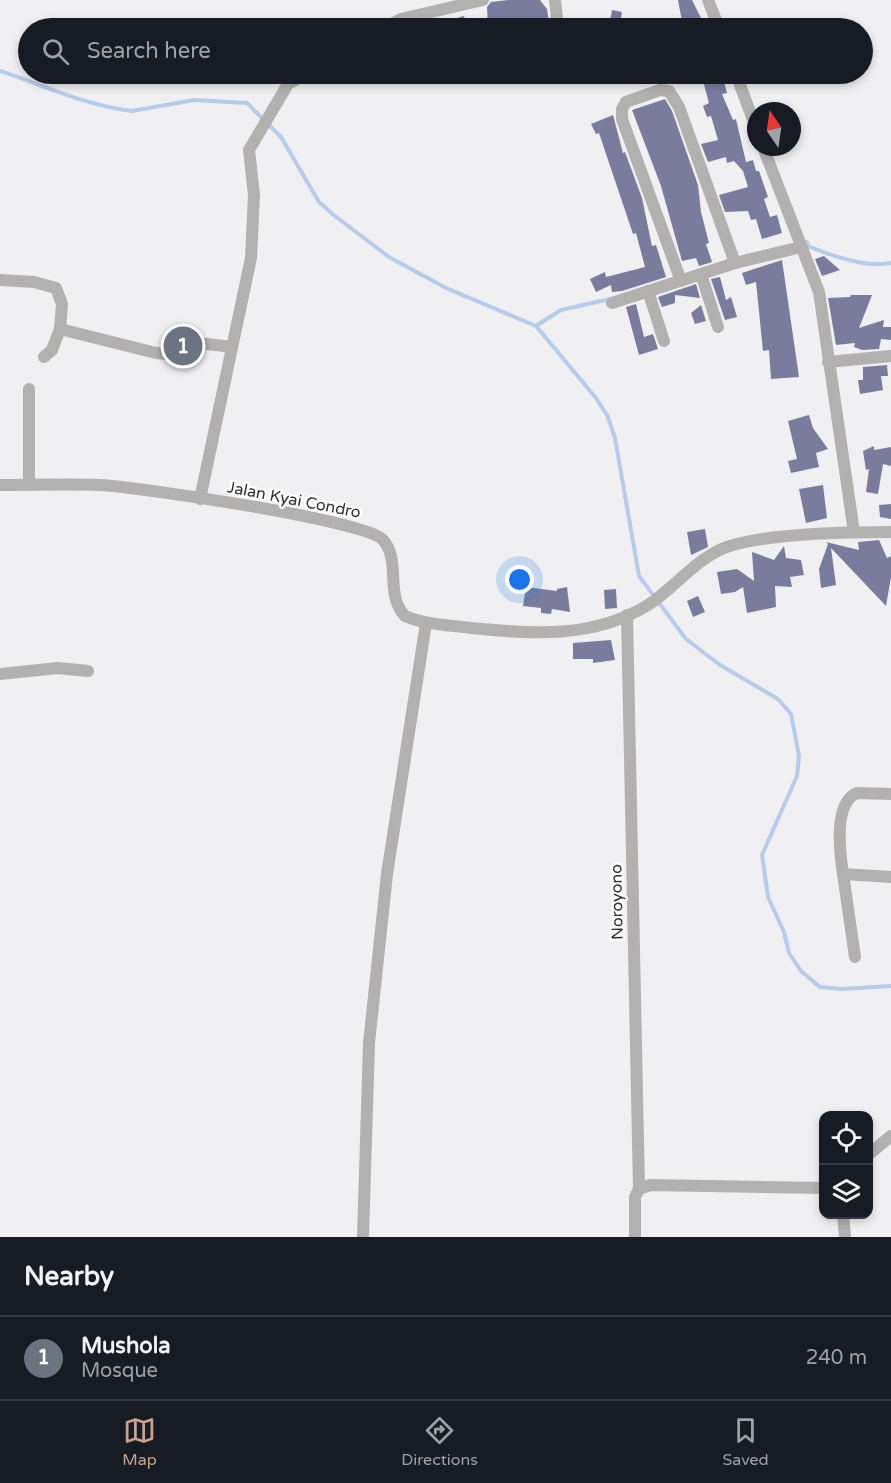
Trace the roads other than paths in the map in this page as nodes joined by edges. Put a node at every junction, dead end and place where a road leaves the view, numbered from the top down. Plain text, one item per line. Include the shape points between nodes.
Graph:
1 (483, 0) edge
2 (555, 0) edge
3 (708, 0) edge
4 (405, 18) edge
5 (557, 18) edge
6 (716, 18) edge
7 (288, 84) edge
8 (740, 84) edge
9 (747, 104) edge
10 (766, 156) edge
11 (799, 243) junction
12 (733, 258) junction
13 (701, 274) junction
14 (680, 277) junction
15 (0, 280) edge
16 (648, 291) junction
17 (612, 303) dead end
18 (718, 327) dead end
19 (60, 329) junction
20 (664, 341) dead end
21 (232, 347) junction
22 (891, 356) edge
23 (44, 357) dead end
24 (828, 362) junction
25 (29, 389) dead end
26 (0, 485) edge
27 (29, 485) junction
28 (200, 499) junction
29 (891, 531) edge
30 (854, 532) junction
31 (627, 615) junction
32 (426, 623) junction
33 (87, 671) dead end
34 (0, 674) edge
35 (891, 794) edge
36 (843, 874) junction
37 (891, 877) edge
38 (855, 957) dead end
39 (891, 1136) edge
40 (873, 1151) edge
41 (819, 1188) edge
42 (639, 1189) junction
43 (843, 1219) edge
44 (363, 1237) edge
45 (635, 1237) edge
46 (845, 1237) edge

1 - 4 street
2 - 5 street
3 - 6 street
7 - 21 street via 249,150 254,195 251,258
8 - 9 street
10 - 11 street
11 - 12 street
11 - 24 street via 819,292
12 - 13 street
12 - 14 street via 671,93 660,90 626,102 622,119
13 - 14 street
13 - 18 street
14 - 16 street
15 - 19 street via 56,288 62,304
16 - 17 street
16 - 20 street
19 - 21 street via 156,353 187,356 199,343
19 - 23 street via 52,350
21 - 28 street
22 - 24 street
24 - 30 street
25 - 27 street
26 - 27 street, Jalan Kyai Condro
27 - 28 street, Jalan Kyai Condro via 101,485
28 - 32 street, Jalan Kyai Condro via 314,519 379,537 388,550 392,591 398,607 405,616
29 - 30 street, Jalan Kyai Condro
30 - 31 street, Jalan Kyai Condro via 731,545
31 - 32 street, Jalan Kyai Condro via 585,629 554,633
31 - 42 street, Noroyono
32 - 44 street via 387,874 369,1043
33 - 34 street via 58,668
35 - 36 street via 857,793 845,805 840,840
36 - 37 street
36 - 38 street
39 - 40 street
41 - 42 street via 650,1185
42 - 45 street, Noroyono via 635,1197
43 - 46 street

